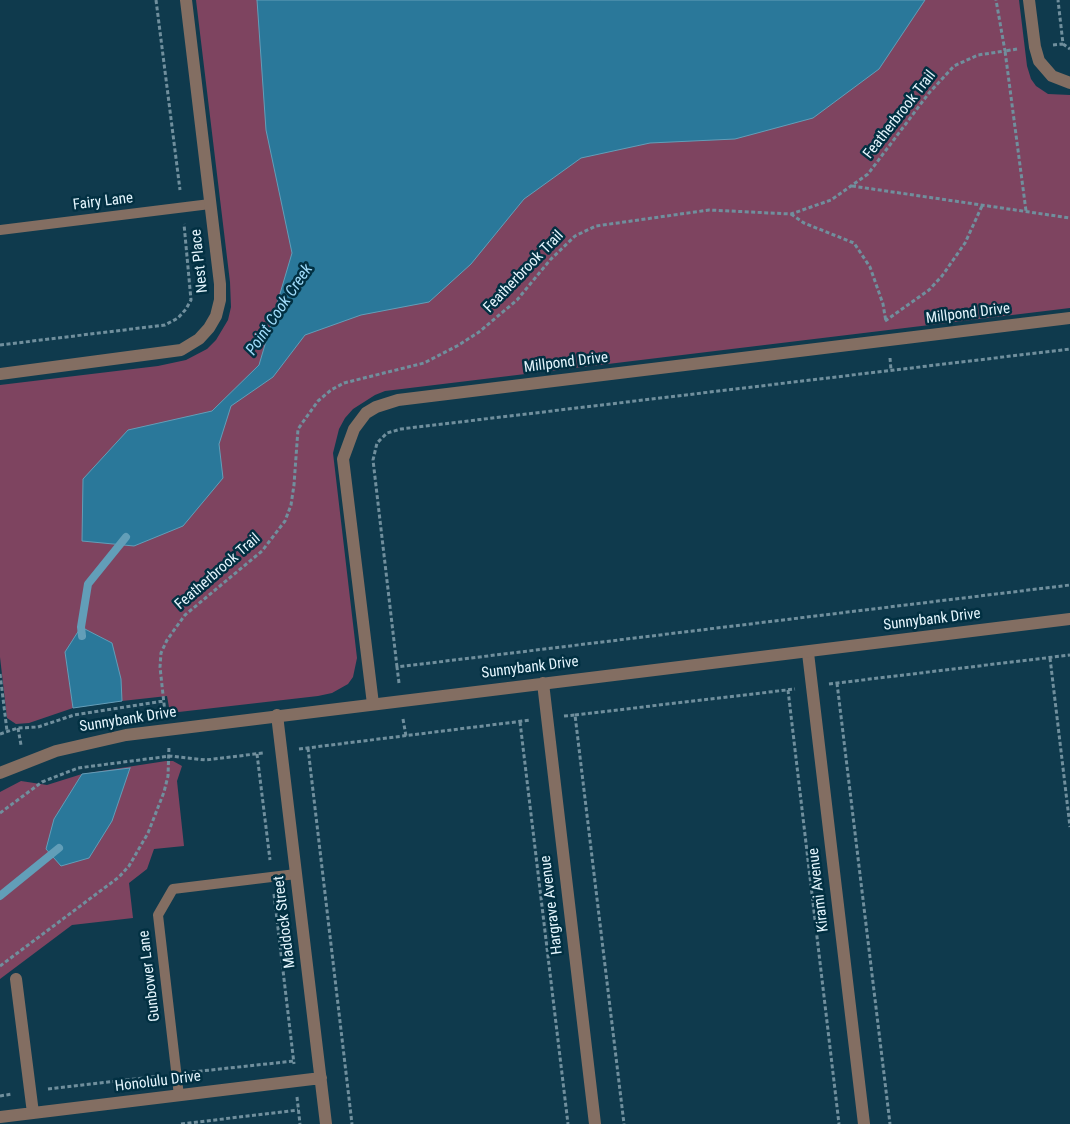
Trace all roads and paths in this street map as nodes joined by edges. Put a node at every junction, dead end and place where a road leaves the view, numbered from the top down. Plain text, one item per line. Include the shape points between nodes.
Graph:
1 (186, 0) edge
2 (996, 0) edge
3 (1029, 0) edge
4 (1063, 44) dead end
5 (1070, 49) edge
6 (1005, 51) junction
7 (1070, 83) edge
8 (852, 186) junction
9 (210, 204) junction
10 (982, 206) junction
11 (1026, 211) junction
12 (791, 214) junction
13 (1070, 218) edge
14 (0, 230) edge
15 (1070, 318) edge
16 (886, 321) junction
17 (888, 340) junction
18 (1070, 349) edge
19 (891, 370) junction
20 (0, 374) edge
21 (1070, 585) edge
22 (1070, 620) edge
23 (808, 652) junction
24 (1050, 658) dead end
25 (397, 667) junction
26 (0, 674) edge
27 (543, 683) junction
28 (837, 683) dead end
29 (788, 690) dead end
30 (401, 701) junction
31 (373, 704) junction
32 (277, 715) junction
33 (547, 718) junction
34 (520, 722) junction
35 (7, 731) junction
36 (0, 734) edge
37 (406, 736) junction
38 (308, 748) junction
39 (282, 751) junction
40 (257, 754) junction
41 (170, 756) junction
42 (0, 773) edge
43 (0, 813) edge
44 (1070, 828) edge
45 (296, 874) junction
46 (272, 877) junction
47 (0, 966) edge
48 (16, 979) dead end
49 (321, 1078) junction
50 (295, 1082) junction
51 (179, 1096) junction
52 (298, 1110) junction
53 (33, 1113) junction
54 (0, 1117) edge
55 (181, 1124) edge
56 (300, 1124) edge
57 (326, 1124) edge
58 (352, 1124) edge
59 (568, 1124) edge
60 (594, 1124) edge
61 (624, 1124) edge
62 (839, 1124) edge
63 (864, 1124) edge
64 (890, 1124) edge

1 - 9 street, Nest Place
2 - 6 path
3 - 7 street via 1039,61 1052,76
4 - 5 path
6 - 8 path, Featherbrook Trail via 978,54 954,66 929,93 877,163
6 - 11 path
8 - 10 path
8 - 12 path, Featherbrook Trail via 831,200
9 - 14 lane, Fairy Lane
9 - 20 street, Nest Place via 220,300 209,328 191,346 169,353
10 - 11 path
10 - 16 path via 965,243 942,276 929,290
11 - 13 path
12 - 16 path via 804,223 854,243 870,267
12 - 35 path, Featherbrook Trail via 709,210 590,228 574,236 501,315 457,346 424,362 344,383 331,390 312,408 298,429 294,485 285,521 262,551 185,615 167,640 161,653 160,667 164,701 74,715 38,727
15 - 17 street, Millpond Drive
16 - 17 path
17 - 19 path
17 - 31 street, Millpond Drive via 398,400 366,413 354,429 343,459
18 - 19 path
19 - 25 path via 387,433 377,443 373,460
21 - 25 path
22 - 23 street, Sunnybank Drive
23 - 27 street, Sunnybank Drive
23 - 63 street, Kirami Avenue
24 - 44 path
25 - 30 path
26 - 35 path
27 - 30 street, Sunnybank Drive
27 - 33 street, Hargrave Avenue
28 - 64 path
29 - 62 path
30 - 31 street, Sunnybank Drive
30 - 37 path
31 - 32 street, Sunnybank Drive
32 - 39 street, Maddock Street
32 - 42 street, Sunnybank Drive via 99,740 56,751
33 - 34 path
33 - 60 street, Hargrave Avenue
33 - 61 path via 575,715
34 - 37 path
34 - 59 path
35 - 36 path
37 - 38 path
38 - 39 path
38 - 58 path
39 - 40 path
39 - 45 street, Maddock Street
40 - 41 path via 206,760
40 - 46 path
41 - 43 path via 78,768 42,782
41 - 47 path via 158,809 138,855 119,877
45 - 46 lane, Gunbower Lane
45 - 49 street, Maddock Street
46 - 50 path
46 - 51 lane, Gunbower Lane via 173,889 158,915
48 - 53 street
49 - 50 street, Honolulu Drive
49 - 57 street, Maddock Street
50 - 51 street, Honolulu Drive
50 - 52 path
51 - 53 street, Honolulu Drive
52 - 55 path
52 - 56 path
53 - 54 street, Honolulu Drive

